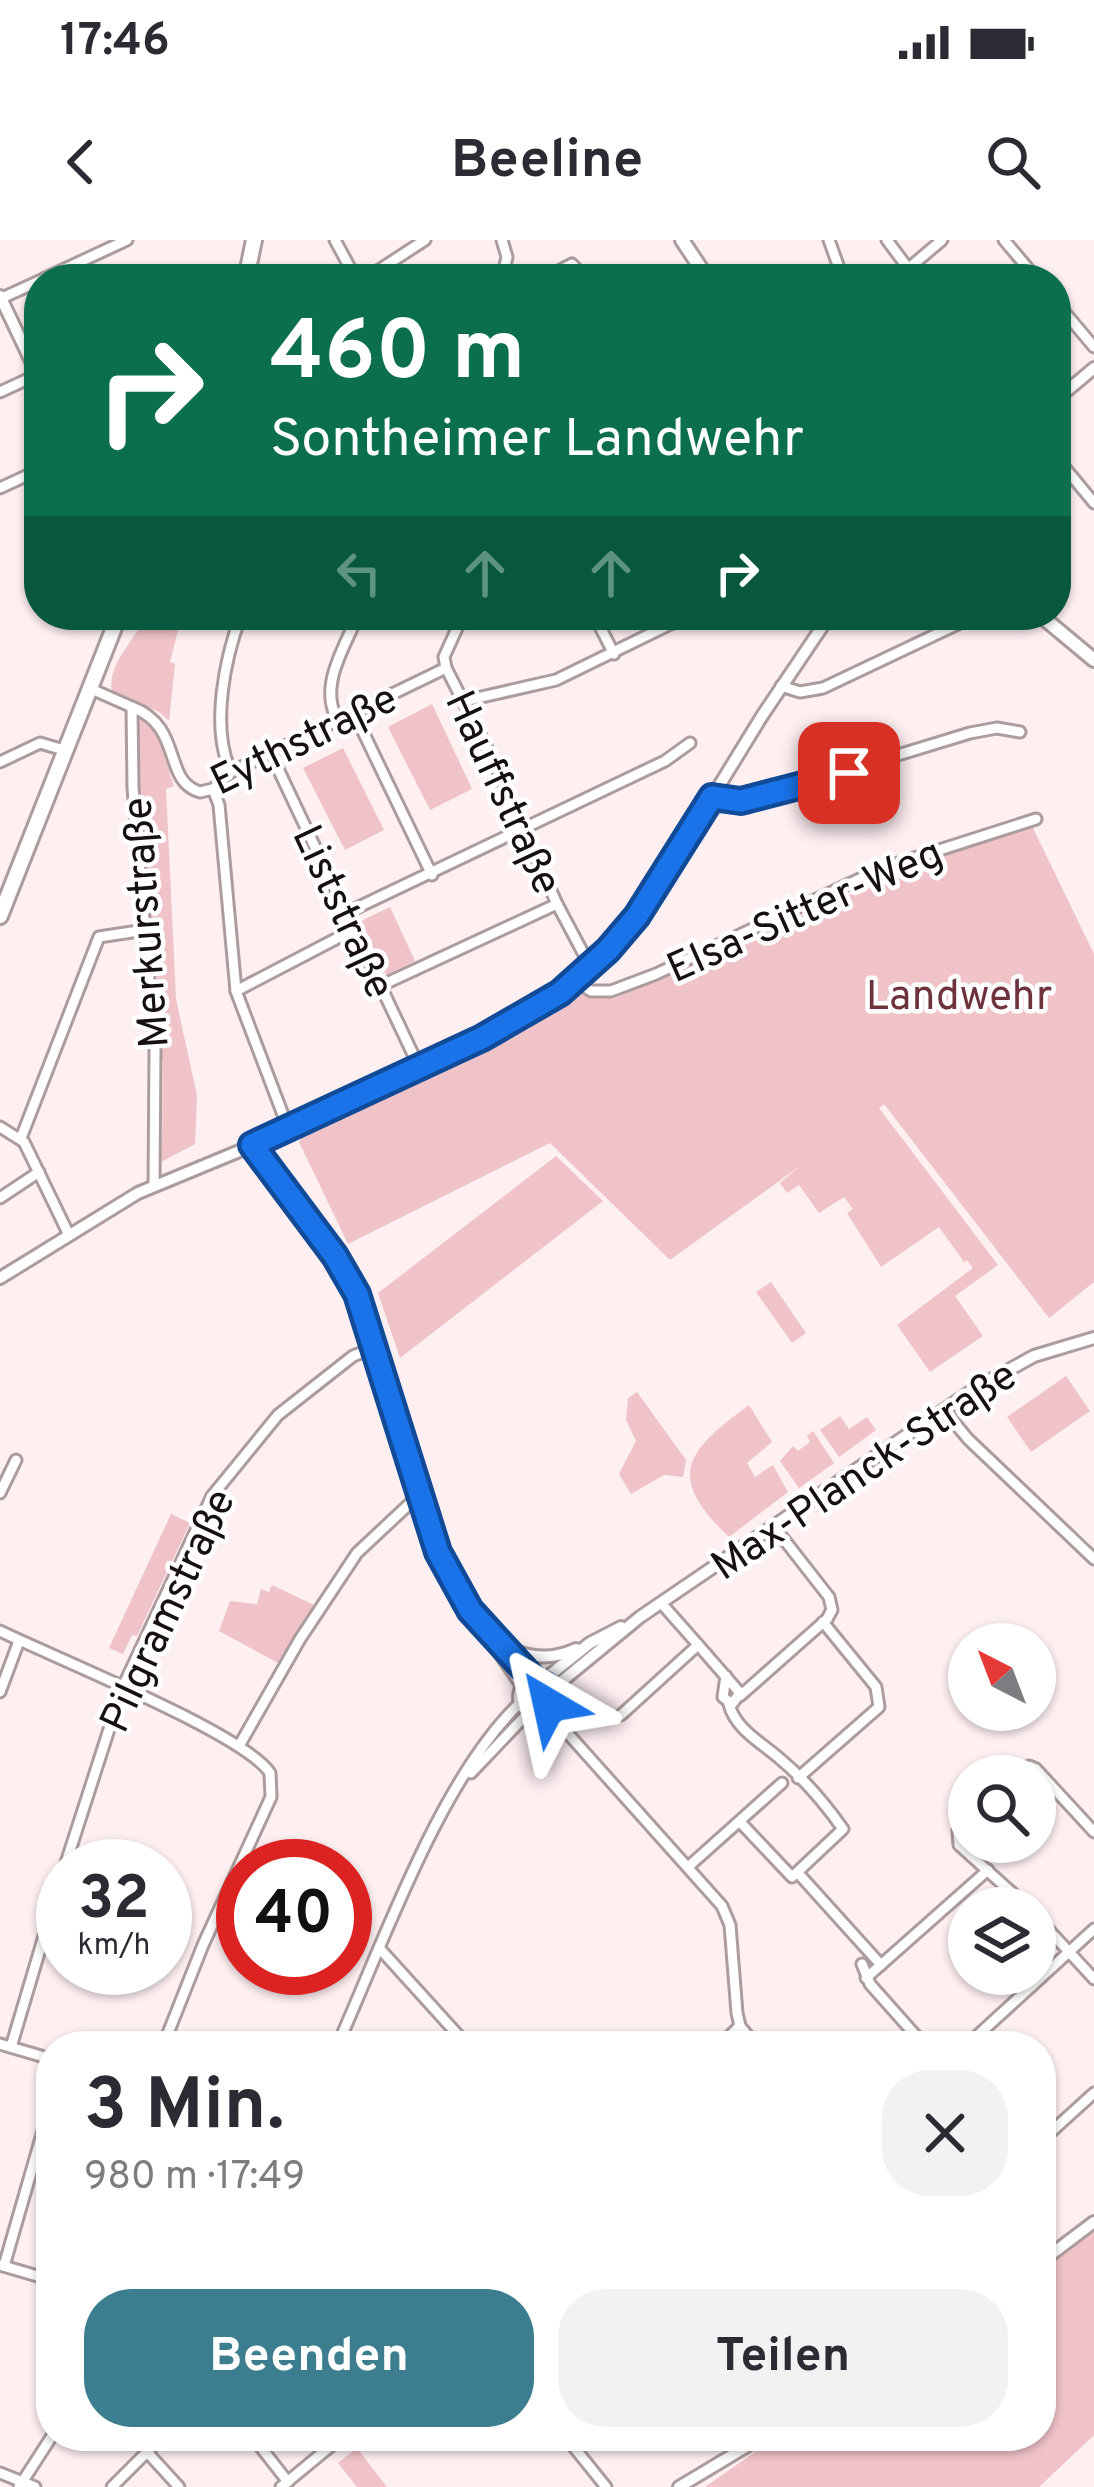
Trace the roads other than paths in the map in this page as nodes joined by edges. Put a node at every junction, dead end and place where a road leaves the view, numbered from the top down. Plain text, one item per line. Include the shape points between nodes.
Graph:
1 (127, 240) edge
2 (425, 240) edge
3 (943, 240) edge
4 (1004, 240) edge
5 (75, 264) edge
6 (385, 264) edge
7 (913, 264) edge
8 (1024, 264) edge
9 (0, 298) edge
10 (1071, 320) edge
11 (24, 347) edge
12 (1094, 347) edge
13 (1094, 368) edge
14 (1071, 387) edge
15 (1071, 475) edge
16 (1094, 503) edge
17 (112, 630) edge
18 (239, 630) edge
19 (352, 630) edge
20 (456, 630) edge
21 (602, 630) edge
22 (660, 630) edge
23 (820, 630) edge
24 (945, 630) edge
25 (1058, 630) edge
26 (614, 654) junction
27 (1094, 660) edge
28 (446, 668) junction
29 (781, 686) junction
30 (89, 688) junction
31 (464, 701) junction
32 (132, 707) junction
33 (354, 713) junction
34 (338, 721) junction
35 (1020, 732) dead end
36 (690, 742) dead end
37 (64, 750) junction
38 (271, 754) junction
39 (0, 762) edge
40 (231, 772) junction
41 (213, 789) junction
42 (712, 797) junction
43 (1036, 819) dead end
44 (523, 828) junction
45 (432, 875) junction
46 (557, 904) junction
47 (346, 913) junction
48 (0, 916) edge
49 (145, 930) junction
50 (352, 930) junction
51 (590, 966) junction
52 (576, 981) junction
53 (380, 986) junction
54 (236, 991) junction
55 (419, 1067) junction
56 (0, 1127) edge
57 (288, 1129) junction
58 (21, 1138) junction
59 (252, 1145) junction
60 (39, 1172) junction
61 (154, 1186) junction
62 (0, 1198) edge
63 (69, 1235) junction
64 (0, 1278) edge
65 (1094, 1339) edge
66 (376, 1347) junction
67 (944, 1410) junction
68 (16, 1460) dead end
69 (0, 1493) edge
70 (420, 1494) junction
71 (775, 1528) junction
72 (1094, 1558) edge
73 (662, 1604) junction
74 (470, 1610) junction
75 (640, 1617) junction
76 (823, 1622) junction
77 (0, 1631) edge
78 (20, 1641) junction
79 (590, 1643) junction
80 (698, 1645) junction
81 (506, 1649) junction
82 (726, 1676) junction
83 (537, 1685) junction
84 (122, 1690) junction
85 (0, 1692) edge
86 (740, 1696) junction
87 (729, 1704) junction
88 (525, 1708) junction
89 (546, 1709) junction
90 (621, 1714) dead end
91 (239, 1746) junction
92 (798, 1778) junction
93 (782, 1783) dead end
94 (1056, 1791) edge
95 (740, 1822) junction
96 (1094, 1832) edge
97 (74, 1839) edge
98 (980, 1863) edge
99 (688, 1867) junction
100 (988, 1870) junction
101 (798, 1873) junction
102 (1006, 1887) edge
103 (1094, 1930) edge
104 (1056, 1937) edge
105 (381, 1950) junction
106 (1070, 1951) junction
107 (36, 1954) edge
108 (862, 1964) dead end
109 (881, 1965) junction
110 (866, 1978) junction
111 (1094, 1979) edge
112 (740, 2026) junction
113 (169, 2031) edge
114 (345, 2031) edge
115 (454, 2031) edge
116 (735, 2031) edge
117 (744, 2031) edge
118 (912, 2031) edge
119 (982, 2031) edge
120 (6, 2045) edge
121 (36, 2054) edge
122 (1094, 2093) edge
123 (1056, 2127) edge
124 (36, 2153) edge
125 (1094, 2222) edge
126 (1056, 2251) edge
127 (2, 2265) edge
128 (36, 2275) edge
129 (42, 2451) edge
130 (262, 2451) edge
131 (325, 2451) edge
132 (577, 2451) edge
133 (739, 2451) edge
134 (148, 2453) joint
135 (0, 2473) edge
136 (21, 2484) edge
137 (284, 2484) edge
138 (35, 2487) edge
139 (112, 2487) edge
140 (179, 2487) edge
141 (606, 2487) edge
142 (679, 2487) edge

1 - 5 street
2 - 6 street
3 - 7 street
4 - 8 street
9 - 11 street
10 - 12 street
13 - 14 street
15 - 16 street
17 - 30 main road
18 - 40 street via 223,702
19 - 34 street via 329,688
20 - 28 street, Hauffstraße
21 - 26 street
22 - 26 street
23 - 29 street
24 - 29 street via 823,688
25 - 27 main road
26 - 31 street via 556,680
28 - 31 street, Hauffstraße
28 - 33 street, Eythstraße
29 - 42 street
30 - 32 street
30 - 37 main road
31 - 44 street, Hauffstraße
32 - 41 street, Eythstraße via 161,726 185,786
32 - 49 street, Merkurstraße
33 - 34 street, Eythstraße
33 - 45 street
34 - 38 street, Eythstraße
35 - 42 street via 970,733 773,795
36 - 44 street
37 - 39 street via 40,743
37 - 48 main road
38 - 40 street, Eythstraße
38 - 47 street, Liststraße
40 - 41 street, Eythstraße
41 - 54 street
42 - 51 street via 646,903
43 - 52 street, Elsa-Sitter-Weg via 883,868 611,991 591,992
44 - 45 street
44 - 46 street, Hauffstraße
45 - 47 street
46 - 51 street, Hauffstraße
46 - 53 street
47 - 50 street, Liststraße
49 - 58 street via 98,940
49 - 61 street, Merkurstraße
50 - 53 street, Liststraße
50 - 54 street
51 - 52 street
52 - 55 street via 509,1025
53 - 55 street, Liststraße
54 - 57 street
55 - 57 street
56 - 58 street
57 - 59 street
58 - 60 street
59 - 61 street
59 - 66 street via 338,1259
60 - 62 street
60 - 63 street
61 - 63 street
63 - 64 street
65 - 67 street, Max-Planck-Straße via 1014,1366
66 - 70 street
66 - 84 street, Pilgramstraße via 292,1402 220,1483
67 - 71 street, Max-Planck-Straße
67 - 72 street
68 - 69 street
70 - 74 street via 438,1552
70 - 91 street via 357,1552
71 - 73 street, Max-Planck-Straße
71 - 76 street via 831,1602
73 - 75 street, Max-Planck-Straße
73 - 80 street
74 - 81 street
74 - 83 street
75 - 79 street, Max-Planck-Straße
75 - 83 street, Max-Planck-Straße
76 - 86 street
76 - 92 street via 876,1687 879,1708
77 - 78 street
78 - 84 street
78 - 85 street
79 - 81 street via 555,1658
79 - 83 street, Max-Planck-Straße
80 - 82 street
80 - 90 street
81 - 83 street
82 - 86 street
82 - 87 street
83 - 88 street
83 - 89 street
84 - 91 street
84 - 97 street, Pilgramstraße
86 - 87 street
87 - 92 street
88 - 89 street
88 - 105 street via 478,1752
89 - 99 street
91 - 113 street via 267,1766 271,1797
92 - 101 street via 843,1829
93 - 95 street
94 - 96 street
95 - 99 street
95 - 101 street via 788,1875
98 - 100 street
99 - 112 street via 730,1925
100 - 102 street
100 - 109 street
101 - 109 street
103 - 106 street
104 - 106 street
105 - 114 street
105 - 115 street
106 - 111 street
106 - 119 street
107 - 120 street, Pilgramstraße
108 - 110 street
109 - 110 street
110 - 118 street
112 - 116 street
112 - 117 street
120 - 121 street
122 - 123 street
124 - 127 street
125 - 126 street
127 - 128 street
129 - 136 street
130 - 137 street
131 - 137 street
132 - 141 street
133 - 142 street
134 - 139 street
134 - 140 street
135 - 136 street
136 - 138 street

